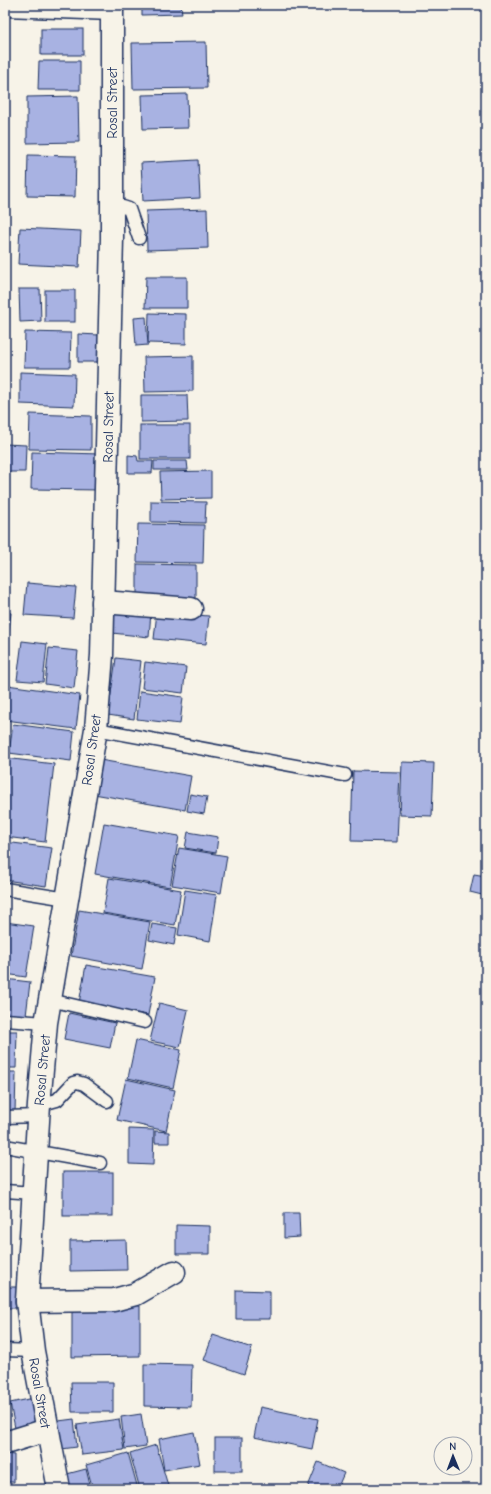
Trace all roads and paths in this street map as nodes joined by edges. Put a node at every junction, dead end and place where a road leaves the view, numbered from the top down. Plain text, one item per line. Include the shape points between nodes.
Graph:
1 (5, 10) edge
2 (112, 10) edge
3 (112, 208) junction
4 (139, 238) dead end
5 (103, 602) junction
6 (191, 609) dead end
7 (96, 729) junction
8 (345, 774) dead end
9 (5, 889) edge
10 (67, 899) junction
11 (50, 1000) junction
12 (5, 1020) edge
13 (145, 1022) dead end
14 (46, 1023) junction
15 (107, 1101) dead end
16 (39, 1111) junction
17 (5, 1117) edge
18 (5, 1146) edge
19 (36, 1151) junction
20 (100, 1162) dead end
21 (5, 1191) edge
22 (34, 1193) junction
23 (174, 1272) dead end
24 (27, 1301) junction
25 (5, 1350) edge
26 (33, 1351) junction
27 (47, 1430) junction
28 (5, 1443) edge
29 (59, 1489) edge

1 - 2 lane
2 - 3 street, Rosal Street
3 - 4 lane via 123,207 129,210
3 - 5 street, Rosal Street
5 - 6 street
5 - 7 street, Rosal Street
7 - 8 lane
7 - 10 street, Rosal Street
9 - 10 lane
10 - 11 street, Rosal Street
11 - 13 lane
11 - 14 street, Rosal Street
12 - 14 lane
14 - 16 street, Rosal Street
15 - 16 lane via 84,1084 77,1082 57,1100
16 - 17 lane
16 - 19 street, Rosal Street
18 - 19 lane
19 - 20 lane
19 - 22 street, Rosal Street
21 - 22 lane
22 - 24 street, Rosal Street
23 - 24 street via 136,1294 114,1300
24 - 26 street, Rosal Street
25 - 26 lane
26 - 27 street, Rosal Street
27 - 28 street
27 - 29 street, Rosal Street

